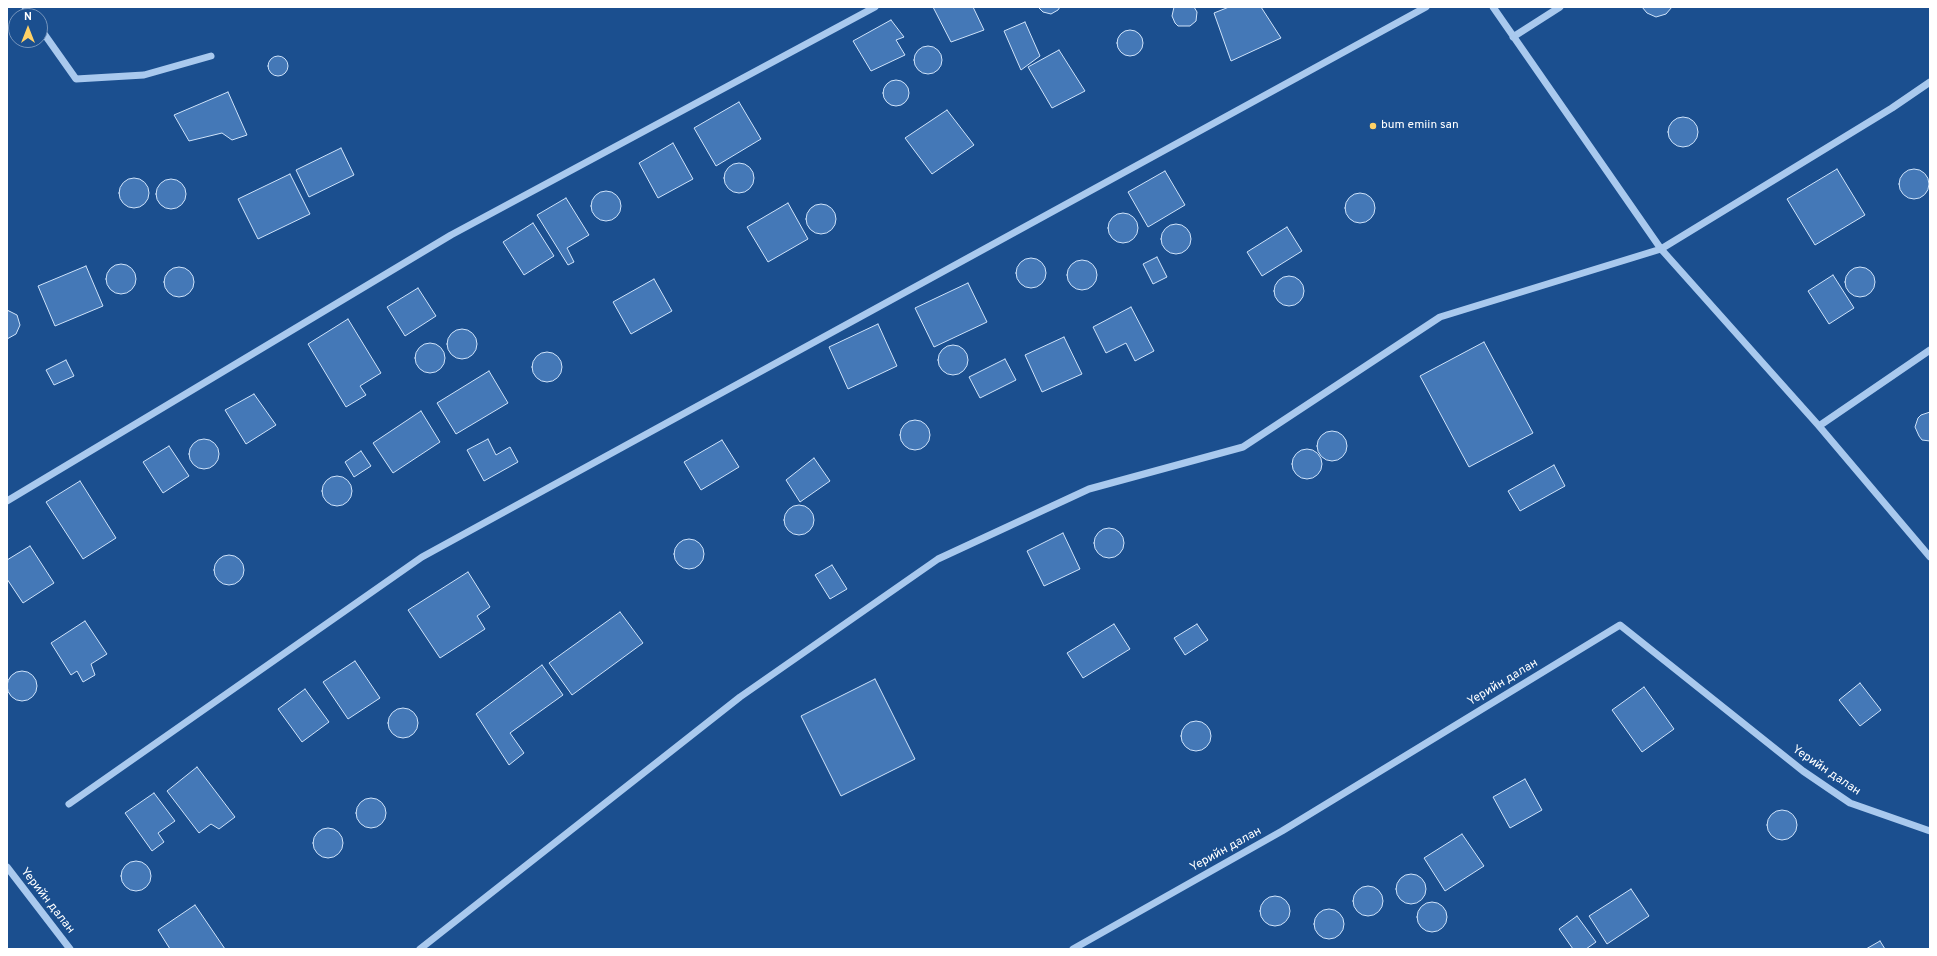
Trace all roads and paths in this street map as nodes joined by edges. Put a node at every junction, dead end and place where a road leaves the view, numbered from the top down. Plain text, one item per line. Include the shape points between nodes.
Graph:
1 (875, 7) edge
2 (1426, 7) edge
3 (1493, 7) edge
4 (1560, 7) edge
5 (1514, 37) junction
6 (48, 39) edge
7 (212, 56) dead end
8 (1930, 82) edge
9 (1661, 249) junction
10 (1930, 350) edge
11 (1819, 426) junction
12 (7, 501) edge
13 (1930, 557) edge
14 (69, 804) dead end
15 (1930, 831) edge
16 (7, 867) edge
17 (70, 949) edge
18 (420, 949) edge
19 (1073, 949) edge

1 - 12 street via 451,236
2 - 14 street via 422,557
3 - 5 street
4 - 5 street
5 - 9 street
6 - 7 street via 76,79 144,75
8 - 9 street via 1892,108
9 - 11 street
9 - 18 street via 1440,317 1243,447 1089,489 938,559 740,697
10 - 11 street
11 - 13 street
15 - 19 street, Үерийн далан via 1850,804 1803,771 1620,624 1282,831
16 - 17 street, Үерийн далан

